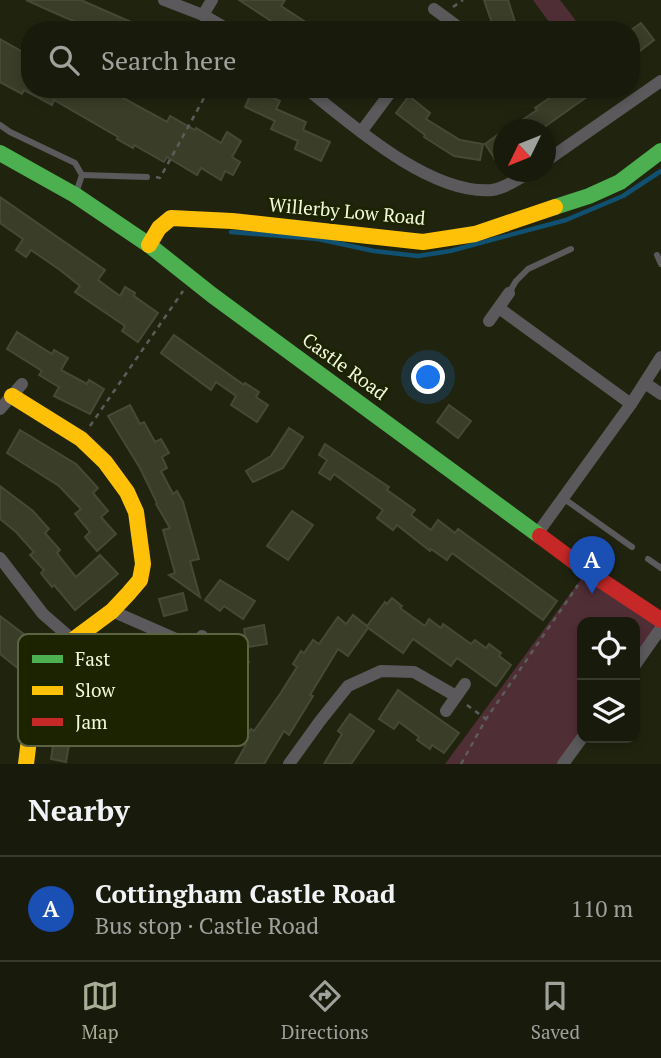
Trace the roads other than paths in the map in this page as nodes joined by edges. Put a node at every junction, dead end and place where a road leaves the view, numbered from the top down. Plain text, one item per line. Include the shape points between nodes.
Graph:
1 (164, 0) edge
2 (212, 0) edge
3 (434, 9) dead end
4 (203, 15) junction
5 (447, 18) junction
6 (213, 21) edge
7 (445, 21) edge
8 (451, 21) edge
9 (661, 80) edge
10 (640, 95) edge
11 (318, 98) edge
12 (386, 98) edge
13 (635, 98) edge
14 (0, 125) edge
15 (361, 132) junction
16 (661, 151) edge
17 (0, 153) edge
18 (556, 153) edge
19 (82, 175) junction
20 (147, 177) road end
21 (514, 182) edge
22 (75, 195) junction
23 (149, 245) junction
24 (571, 249) dead end
25 (657, 254) dead end
26 (661, 264) edge
27 (509, 293) joint
28 (499, 308) junction
29 (489, 321) dead end
30 (661, 357) edge
31 (645, 383) junction
32 (17, 390) joint
33 (661, 394) edge
34 (631, 404) junction
35 (0, 409) edge
36 (563, 498) junction
37 (537, 534) junction
38 (632, 547) dead end
39 (0, 558) edge
40 (648, 559) dead end
41 (661, 568) edge
42 (112, 611) junction
43 (661, 621) edge
44 (661, 628) edge
45 (66, 634) edge
46 (81, 634) edge
47 (165, 634) edge
48 (640, 658) edge
49 (465, 684) dead end
50 (456, 696) junction
51 (446, 711) dead end
52 (578, 743) edge
53 (28, 746) edge
54 (26, 764) edge
55 (289, 764) edge
56 (563, 764) edge

1 - 4 street
2 - 4 street
3 - 5 street
4 - 6 street
5 - 7 street
5 - 8 street
9 - 10 street
11 - 15 street
12 - 15 street
13 - 18 street
14 - 19 lane via 75,163
15 - 21 street via 426,176 469,189 494,190
16 - 23 street, Willerby Low Road via 620,182 589,197 475,234 423,242 171,218
17 - 22 street, Castle Road
19 - 20 lane
19 - 22 lane
22 - 23 street, Castle Road
23 - 37 street, Castle Road
24 - 27 lane via 521,274
25 - 26 lane
27 - 28 street
28 - 29 street
28 - 34 street
30 - 31 street
31 - 33 street
31 - 34 street
32 - 35 street
32 - 42 street via 106,462 136,512 143,564 140,580
34 - 36 street
36 - 37 street
36 - 38 lane
37 - 43 street, Castle Road
39 - 45 street via 43,614
40 - 41 lane
42 - 46 street
42 - 47 street
44 - 48 street
49 - 50 street
50 - 51 street
50 - 55 street via 414,672 381,671 348,686
52 - 56 street
53 - 54 street

